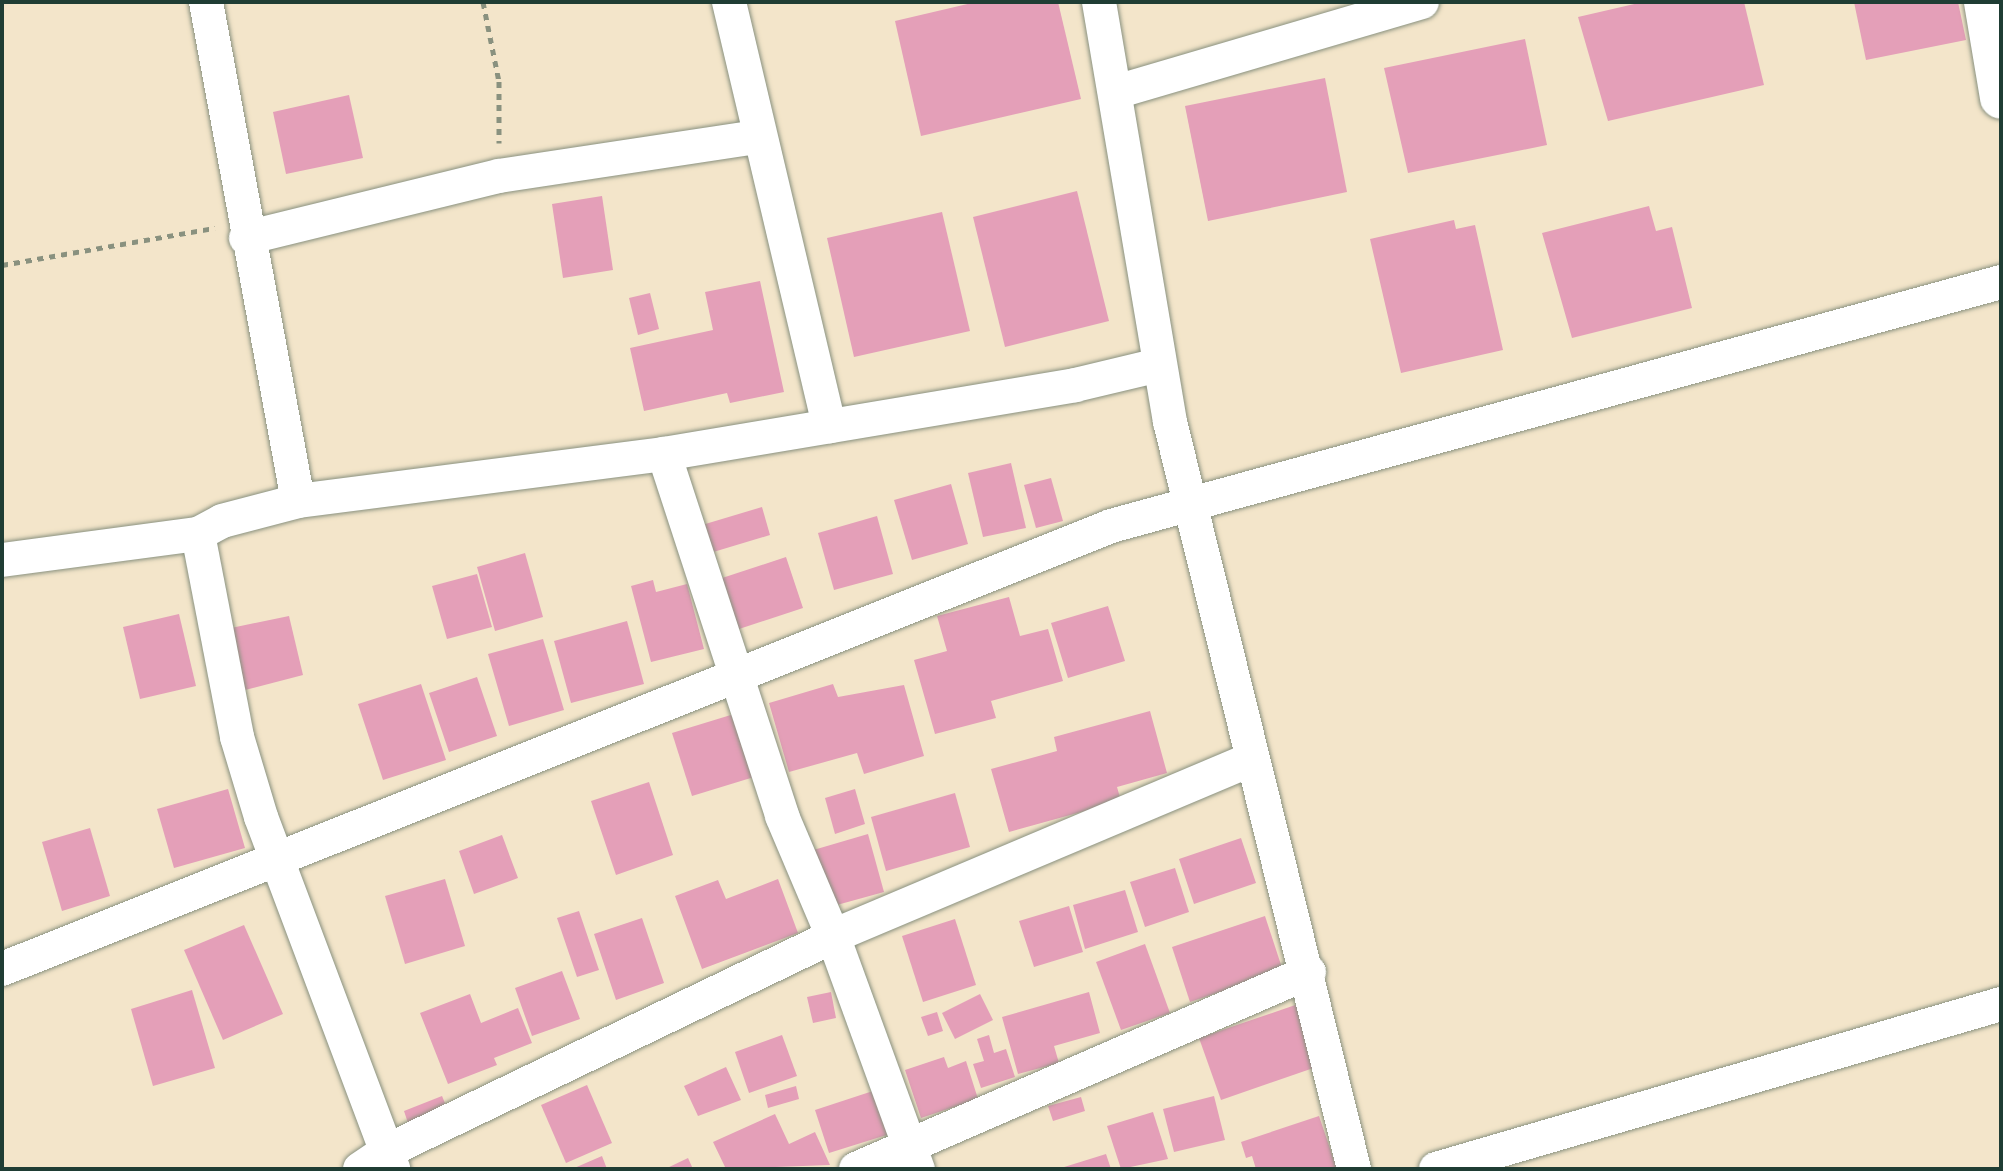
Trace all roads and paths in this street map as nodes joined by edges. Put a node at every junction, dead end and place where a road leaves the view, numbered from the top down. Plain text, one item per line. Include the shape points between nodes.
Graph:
1 (206, 2) edge
2 (483, 2) edge
3 (729, 2) edge
4 (1099, 2) edge
5 (1422, 2) edge
6 (1985, 2) edge
7 (1116, 92) junction
8 (2001, 98) edge
9 (758, 137) junction
10 (499, 176) junction
11 (245, 230) junction
12 (2, 265) edge
13 (2001, 282) edge
14 (1159, 365) junction
15 (829, 426) junction
16 (664, 454) junction
17 (298, 501) junction
18 (1190, 504) junction
19 (198, 534) junction
20 (2, 560) edge
21 (734, 677) junction
22 (1251, 759) junction
23 (278, 856) junction
24 (833, 936) junction
25 (2, 969) edge
26 (1309, 972) junction
27 (2001, 1004) edge
28 (912, 1157) edge
29 (379, 1163) edge
30 (856, 1169) edge
31 (1354, 1169) edge
32 (1436, 1169) edge

1 - 11 street
2 - 10 path via 499,81
3 - 9 street
4 - 7 street
5 - 7 street
6 - 8 street
7 - 14 street
9 - 10 street
9 - 15 street
10 - 11 street
11 - 12 path
11 - 17 street
13 - 18 street
14 - 15 street
14 - 18 street
15 - 16 street
16 - 17 street
16 - 21 street
17 - 19 street via 222,521
18 - 21 street via 1111,526
18 - 22 street
19 - 20 street
19 - 23 street via 237,737
21 - 23 street
21 - 24 street via 782,816
22 - 24 street
22 - 26 street
23 - 25 street
23 - 29 street
24 - 28 street
24 - 29 street
26 - 28 street
26 - 31 street
27 - 32 street
28 - 30 street

